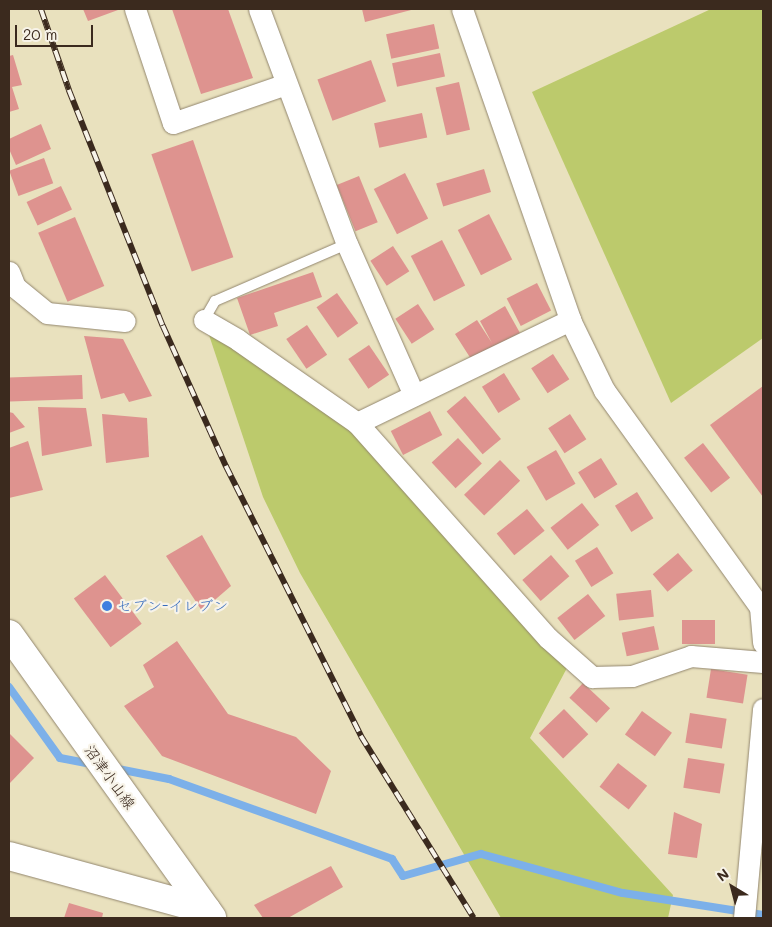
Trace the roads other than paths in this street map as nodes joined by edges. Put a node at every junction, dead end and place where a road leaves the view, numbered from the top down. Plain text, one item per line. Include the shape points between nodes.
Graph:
1 (135, 9) edge
2 (259, 9) edge
3 (462, 9) edge
4 (286, 84) junction
5 (347, 244) junction
6 (9, 272) edge
7 (204, 320) joint
8 (570, 320) junction
9 (125, 321) dead end
10 (414, 395) junction
11 (357, 423) junction
12 (9, 634) edge
13 (763, 643) edge
14 (763, 662) edge
15 (763, 709) edge
16 (9, 856) edge
17 (209, 914) edge
18 (744, 918) edge

1 - 4 street via 173,123
2 - 4 street
3 - 8 street
4 - 5 street
5 - 7 lane via 214,301
5 - 10 street
6 - 9 street via 15,287 47,313
7 - 11 street
8 - 10 street
8 - 13 street via 604,390 760,607
10 - 11 street
11 - 14 street via 548,638 592,676 632,676 691,656
12 - 17 main road, 沼津小山線
15 - 18 street
16 - 17 main road

